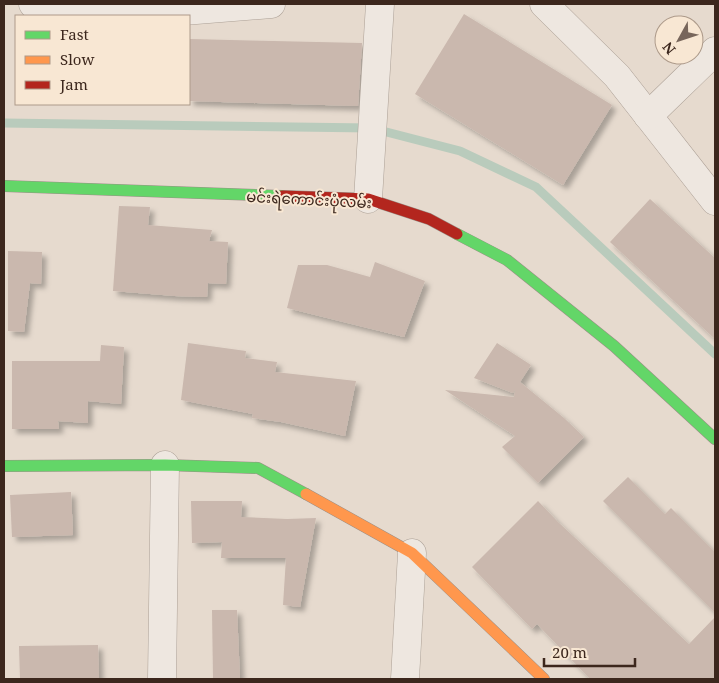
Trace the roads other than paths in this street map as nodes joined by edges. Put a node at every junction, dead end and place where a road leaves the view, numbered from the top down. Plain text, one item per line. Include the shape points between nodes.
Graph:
1 (34, 4) edge
2 (271, 4) edge
3 (380, 4) edge
4 (544, 4) edge
5 (715, 51) edge
6 (648, 116) junction
7 (4, 186) edge
8 (368, 199) junction
9 (715, 201) edge
10 (715, 439) edge
11 (165, 465) junction
12 (4, 466) edge
13 (412, 552) junction
14 (162, 679) edge
15 (405, 679) edge
16 (544, 679) edge

1 - 2 street via 172,12
3 - 8 street
4 - 6 street via 617,76
5 - 6 street
6 - 9 street
7 - 8 street, မင်းရဲကောင်းပုံလမ်း
8 - 10 street, မင်းရဲကောင်းပုံလမ်း via 429,219 507,260 614,346
11 - 12 street
11 - 13 street via 258,468
11 - 14 street
13 - 15 street
13 - 16 street

